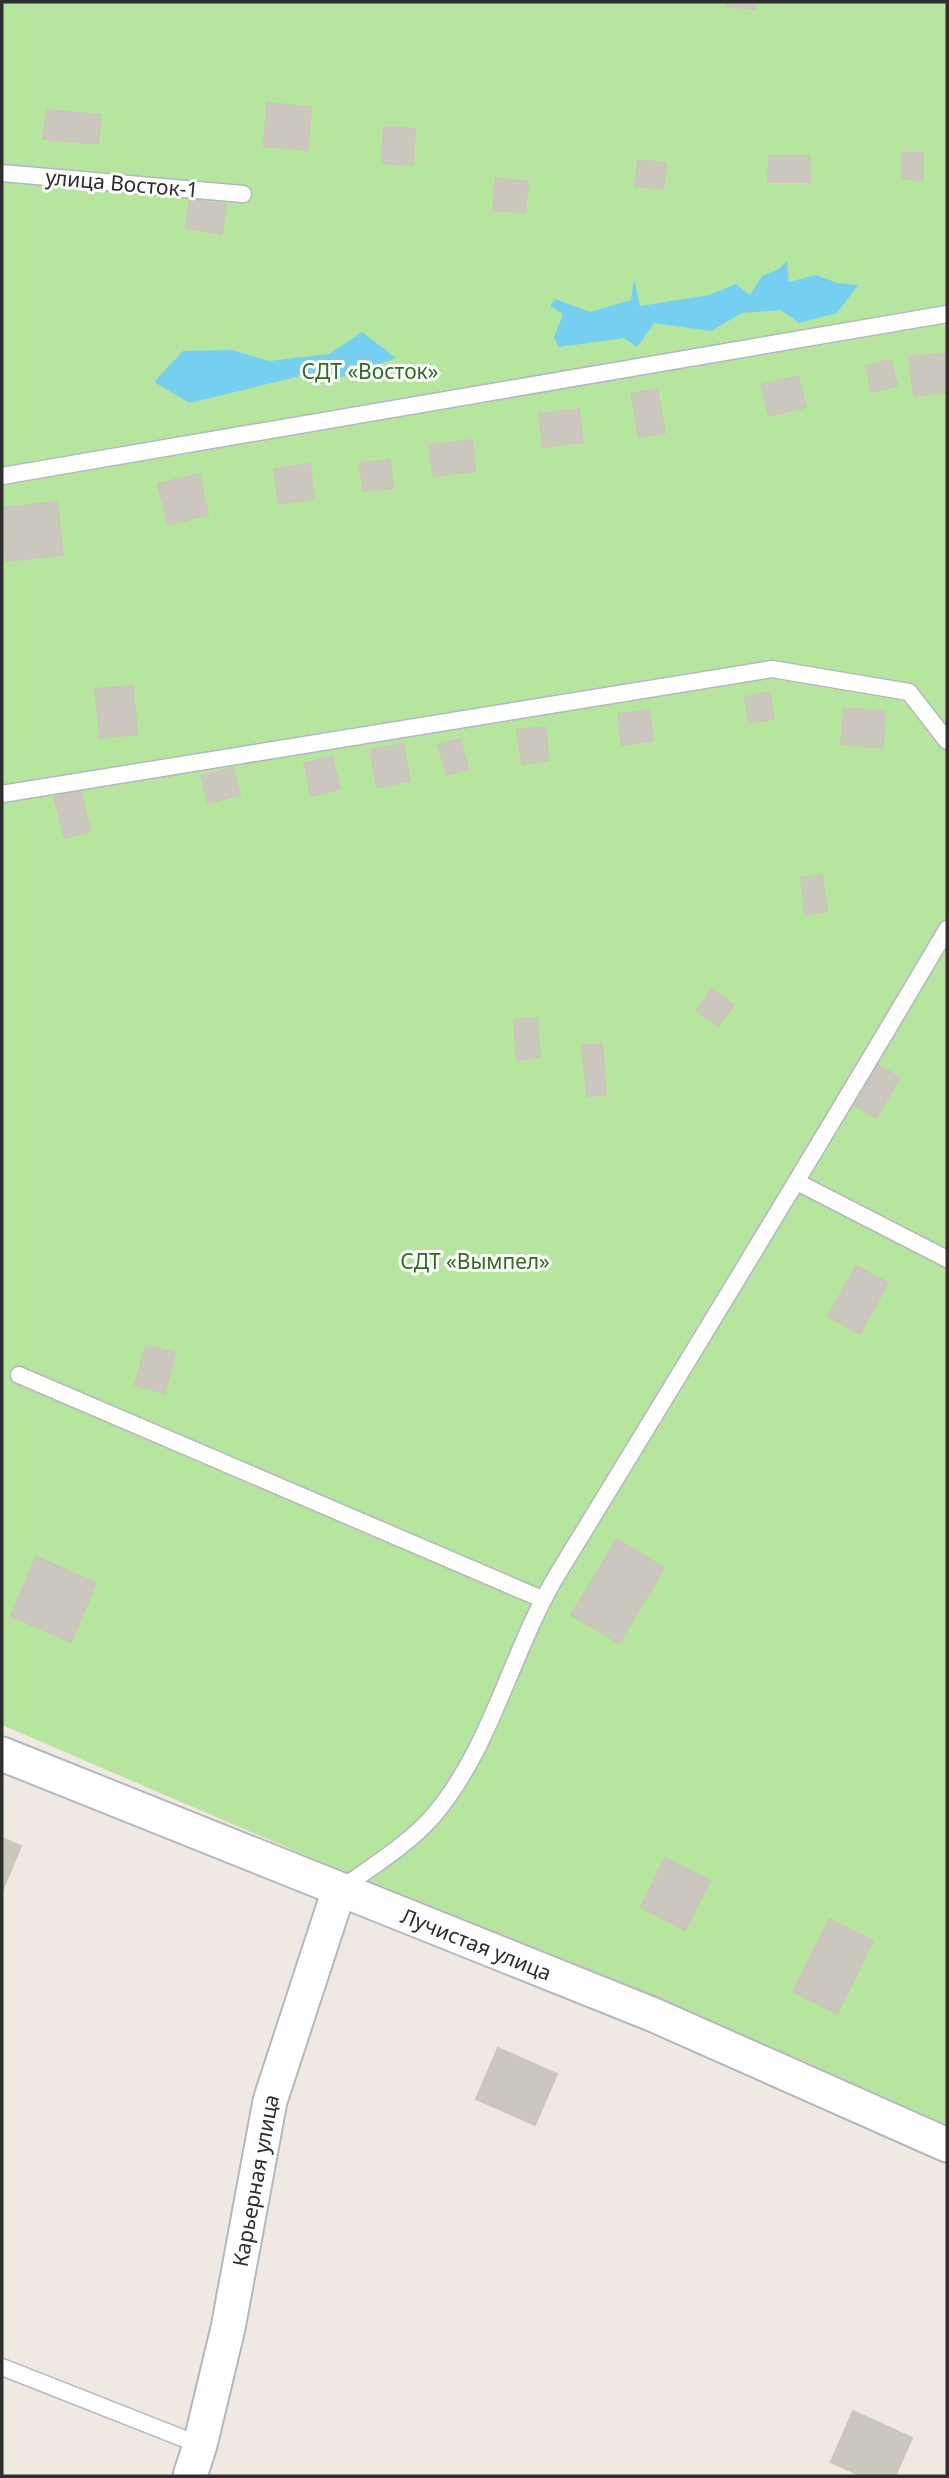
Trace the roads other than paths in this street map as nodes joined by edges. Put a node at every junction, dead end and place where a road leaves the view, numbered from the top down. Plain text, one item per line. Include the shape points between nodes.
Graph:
1 (2, 173) edge
2 (243, 194) dead end
3 (947, 314) edge
4 (2, 476) edge
5 (947, 741) edge
6 (2, 794) edge
7 (947, 929) edge
8 (797, 1182) junction
9 (947, 1259) edge
10 (19, 1375) dead end
11 (542, 1600) junction
12 (2, 1754) edge
13 (339, 1890) junction
14 (947, 2145) edge
15 (2, 2367) edge
16 (200, 2445) junction
17 (190, 2476) edge

1 - 2 lane, улица Восток-1
3 - 4 lane
5 - 6 lane via 909,692 772,669
7 - 8 lane
8 - 9 lane
8 - 11 lane
10 - 11 lane
11 - 13 lane via 470,1762 434,1815
12 - 13 street, Лучистая улица
13 - 14 street, Лучистая улица via 654,2015
13 - 16 street, Карьерная улица via 270,2101 228,2328
15 - 16 lane
16 - 17 street, Карьерная улица

